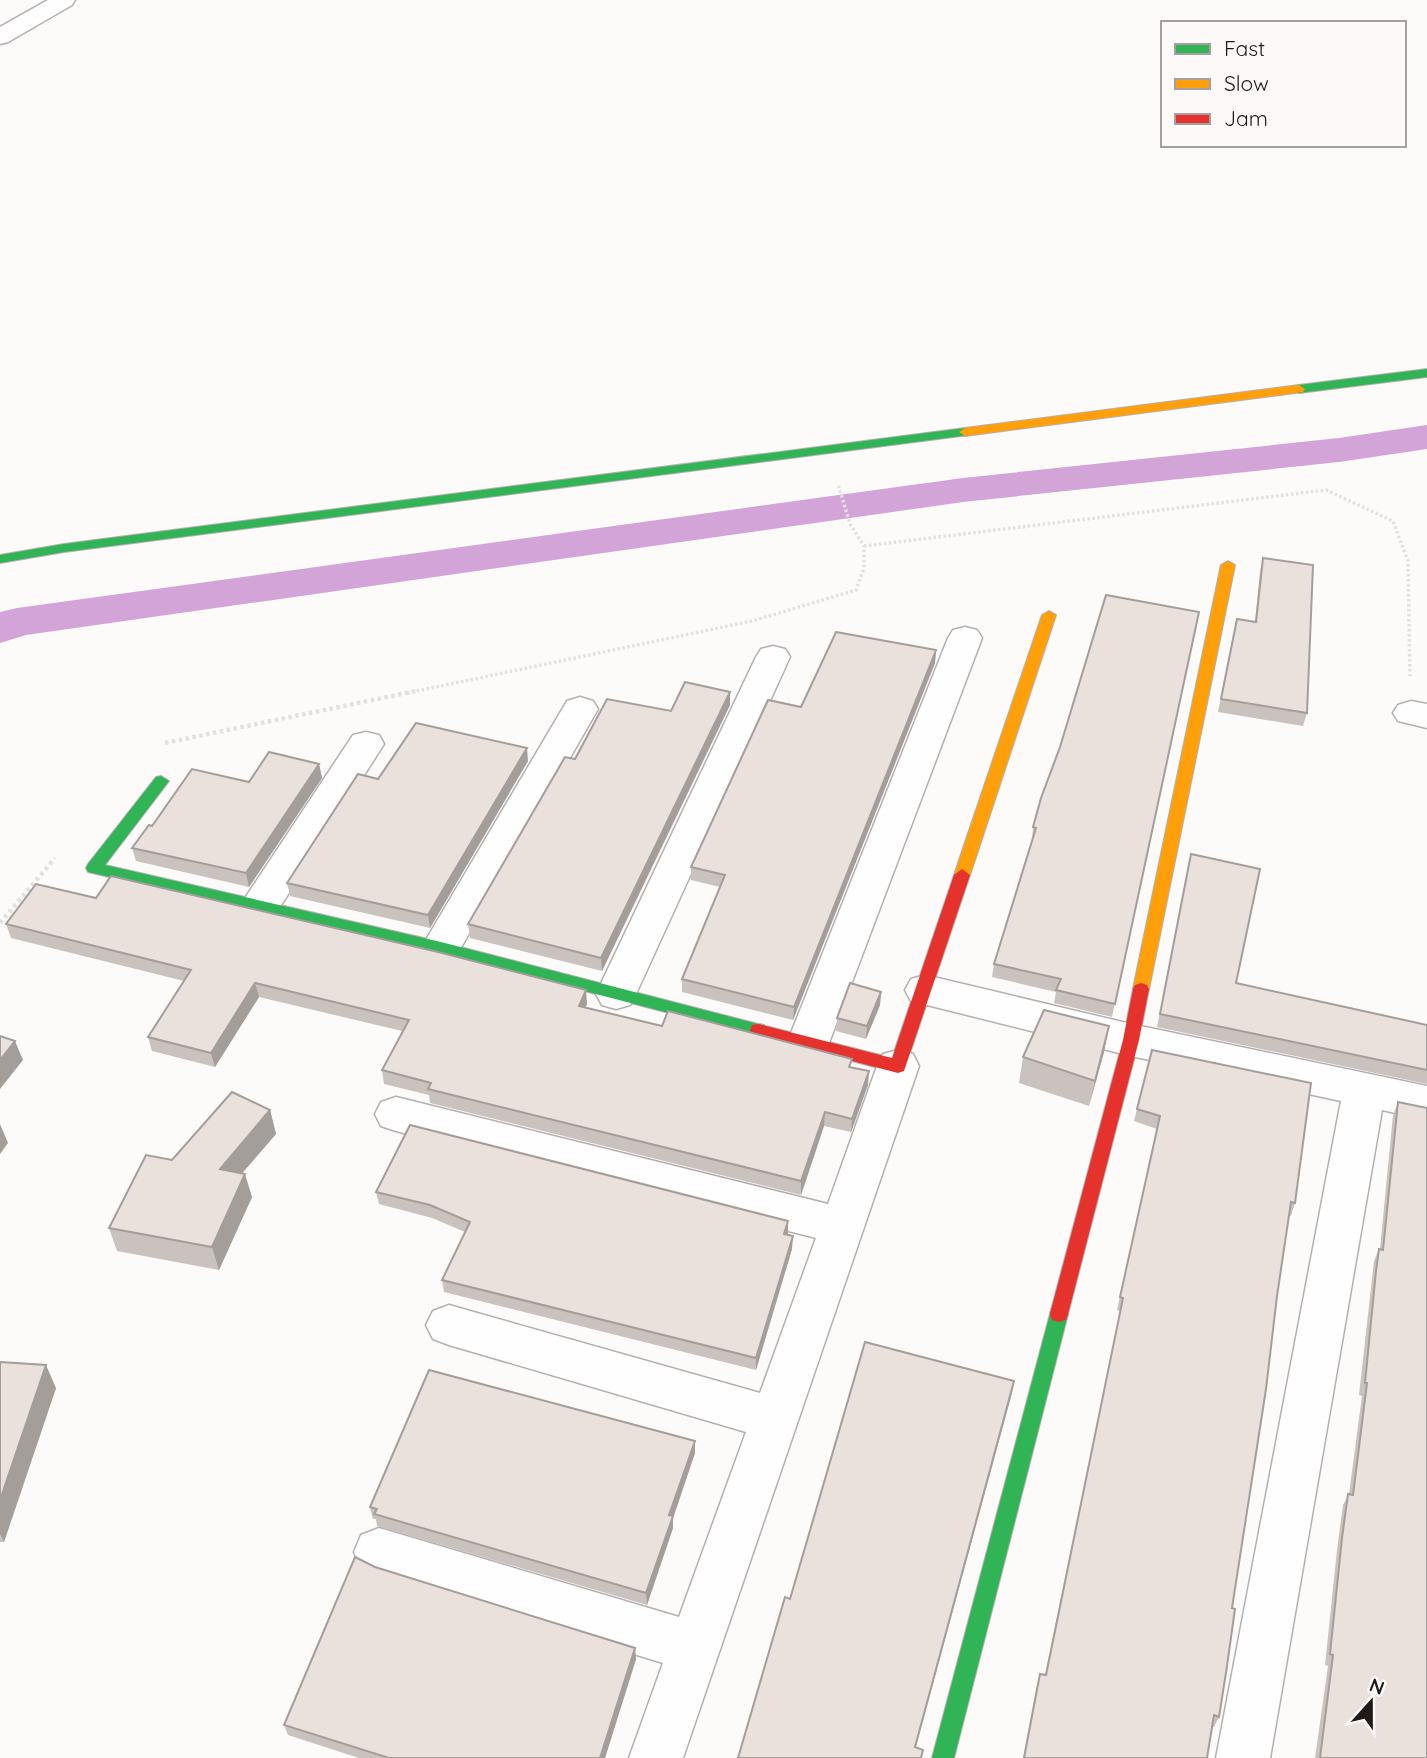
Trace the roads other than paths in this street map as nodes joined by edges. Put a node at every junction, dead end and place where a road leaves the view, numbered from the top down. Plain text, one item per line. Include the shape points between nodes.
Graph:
1 (64, 0) edge
2 (0, 37) edge
3 (1427, 373) edge
4 (0, 559) edge
5 (1228, 565) dead end
6 (1049, 615) dead end
7 (965, 638) dead end
8 (773, 657) dead end
9 (580, 709) dead end
10 (366, 744) dead end
11 (162, 781) dead end
12 (259, 908) junction
13 (441, 948) junction
14 (925, 990) junction
15 (616, 993) junction
16 (1131, 1040) junction
17 (808, 1043) junction
18 (898, 1066) junction
19 (1365, 1088) junction
20 (1427, 1103) edge
21 (396, 1115) dead end
22 (843, 1226) junction
23 (449, 1325) dead end
24 (775, 1419) junction
25 (379, 1552) dead end
26 (695, 1647) junction
27 (656, 1758) edge
28 (943, 1758) edge
29 (1243, 1758) edge

1 - 2 street
3 - 4 street
5 - 16 street
6 - 14 street
7 - 17 street
8 - 15 street
9 - 13 street
10 - 12 street
11 - 12 street via 94,868
12 - 13 street
13 - 15 street
14 - 16 street
14 - 18 street
15 - 17 street
16 - 19 street
16 - 28 street
17 - 18 street
18 - 22 street
19 - 20 street
19 - 29 street
21 - 22 street
22 - 24 street
23 - 24 street
24 - 26 street
25 - 26 street
26 - 27 street

